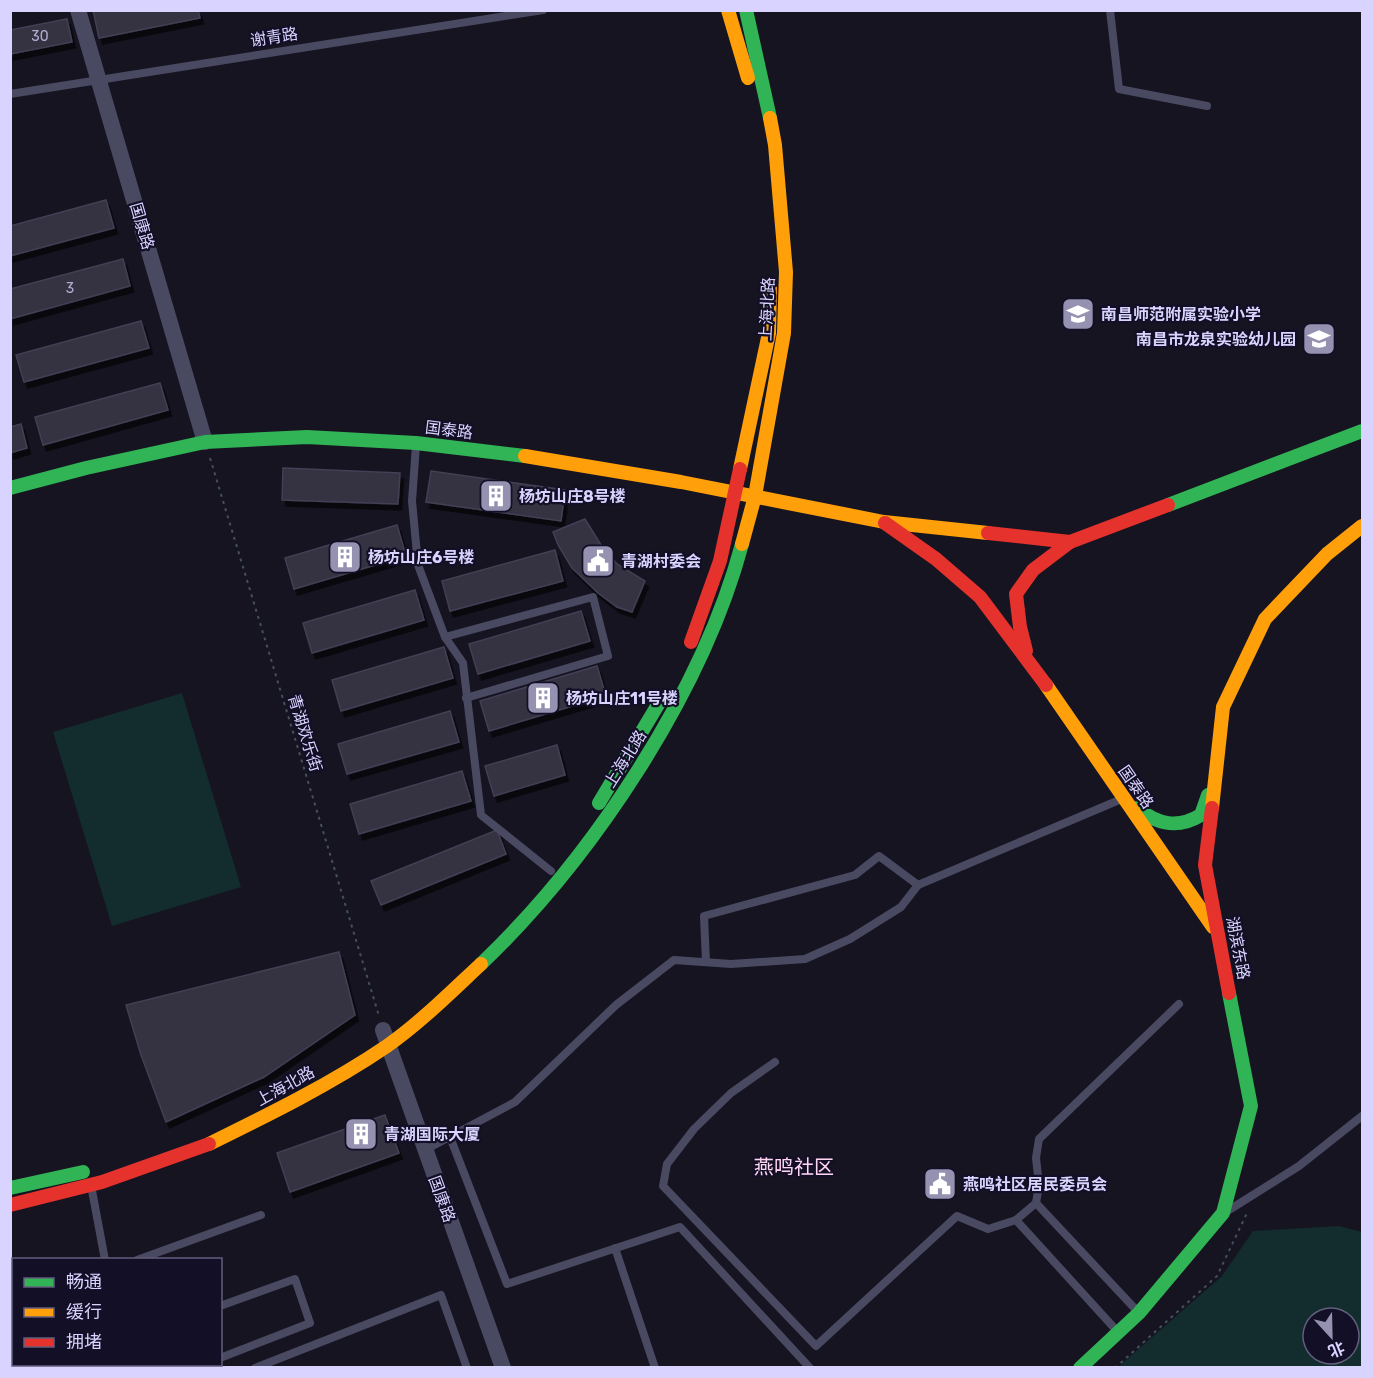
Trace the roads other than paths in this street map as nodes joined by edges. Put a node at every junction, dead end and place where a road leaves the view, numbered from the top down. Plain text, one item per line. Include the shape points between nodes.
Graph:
1 (78, 10) edge
2 (543, 10) edge
3 (728, 10) edge
4 (746, 10) edge
5 (1110, 10) edge
6 (99, 80) junction
7 (10, 94) edge
8 (1207, 106) dead end
9 (757, 121) dead end
10 (763, 156) dead end
11 (1362, 431) edge
12 (205, 442) junction
13 (416, 443) junction
14 (10, 488) edge
15 (735, 492) junction
16 (755, 496) junction
17 (884, 522) junction
18 (1362, 526) edge
19 (1070, 542) junction
20 (445, 637) junction
21 (687, 650) dead end
22 (1027, 657) junction
23 (666, 689) dead end
24 (466, 698) junction
25 (1216, 765) junction
26 (1124, 798) junction
27 (589, 817) dead end
28 (576, 835) dead end
29 (550, 871) junction
30 (918, 885) junction
31 (521, 902) dead end
32 (507, 918) dead end
33 (1219, 935) junction
34 (483, 942) dead end
35 (706, 962) junction
36 (1179, 1005) dead end
37 (384, 1034) junction
38 (775, 1062) dead end
39 (1362, 1116) edge
40 (204, 1131) dead end
41 (450, 1137) junction
42 (425, 1150) junction
43 (149, 1151) dead end
44 (92, 1170) dead end
45 (91, 1185) junction
46 (10, 1188) edge
47 (1036, 1203) junction
48 (10, 1205) edge
49 (1223, 1213) junction
50 (261, 1215) dead end
51 (1016, 1220) junction
52 (615, 1248) junction
53 (105, 1258) edge
54 (143, 1258) edge
55 (222, 1305) edge
56 (1139, 1313) junction
57 (1120, 1333) junction
58 (222, 1357) edge
59 (255, 1368) edge
60 (467, 1368) edge
61 (503, 1368) edge
62 (655, 1368) edge
63 (810, 1368) edge
64 (1080, 1368) edge

1 - 6 street, 国康路
2 - 6 lane, 谢青路
3 - 9 street via 751,86
4 - 16 street, 上海北路 via 775,145 786,272 784,333
5 - 8 lane via 1119,89
6 - 7 lane, 谢青路
6 - 12 street, 国康路
10 - 15 street, 上海北路 via 771,263 768,333
11 - 19 street, 国泰路
12 - 13 street, 国泰路 via 307,437
12 - 14 street, 国泰路
13 - 15 street, 国泰路 via 526,456
13 - 20 lane via 412,501 418,565
15 - 16 street, 国泰路
15 - 21 street, 上海北路 via 720,561
16 - 17 street, 国泰路
16 - 37 street, 上海北路 via 736,567 707,642 636,776 567,869 504,942 443,1000
17 - 19 street, 国泰路
17 - 22 street, 国泰路 via 980,597
18 - 25 street, 湖滨东路 via 1327,554 1265,619 1223,707
19 - 22 street, 国泰路 via 1033,570 1016,594
20 - 24 lane via 463,663
20 - 24 lane via 593,597 608,656
22 - 26 street, 国泰路
23 - 27 street, 上海北路
24 - 29 lane via 481,814
25 - 26 street via 1206,806 1201,815 1184,824 1150,820
25 - 33 street, 湖滨东路 via 1206,865
26 - 30 lane
26 - 33 street, 国泰路
28 - 29 street
29 - 31 street
30 - 35 lane via 901,907 850,939 805,959
30 - 35 lane via 879,856 855,875 704,916
32 - 34 street
33 - 49 street, 湖滨东路 via 1251,1106
35 - 41 lane via 674,960 616,1005 515,1102
36 - 47 lane via 1039,1139
37 - 42 street, 国康路
37 - 45 street, 上海北路 via 299,1099 199,1149
38 - 51 lane via 731,1093 694,1129 667,1164 663,1186 816,1346 957,1216 988,1229
39 - 49 lane via 1299,1166
40 - 43 street
41 - 42 lane
41 - 52 lane via 507,1284
42 - 61 street, 国康路
44 - 46 street
45 - 48 street, 上海北路
45 - 53 lane
47 - 51 lane
47 - 56 lane
49 - 56 street, 湖滨东路
50 - 54 lane
51 - 57 lane
52 - 62 lane
52 - 63 lane via 680,1227
55 - 58 lane via 295,1279 310,1323
56 - 57 street, 湖滨东路
57 - 64 street, 湖滨东路
59 - 60 lane via 441,1295

